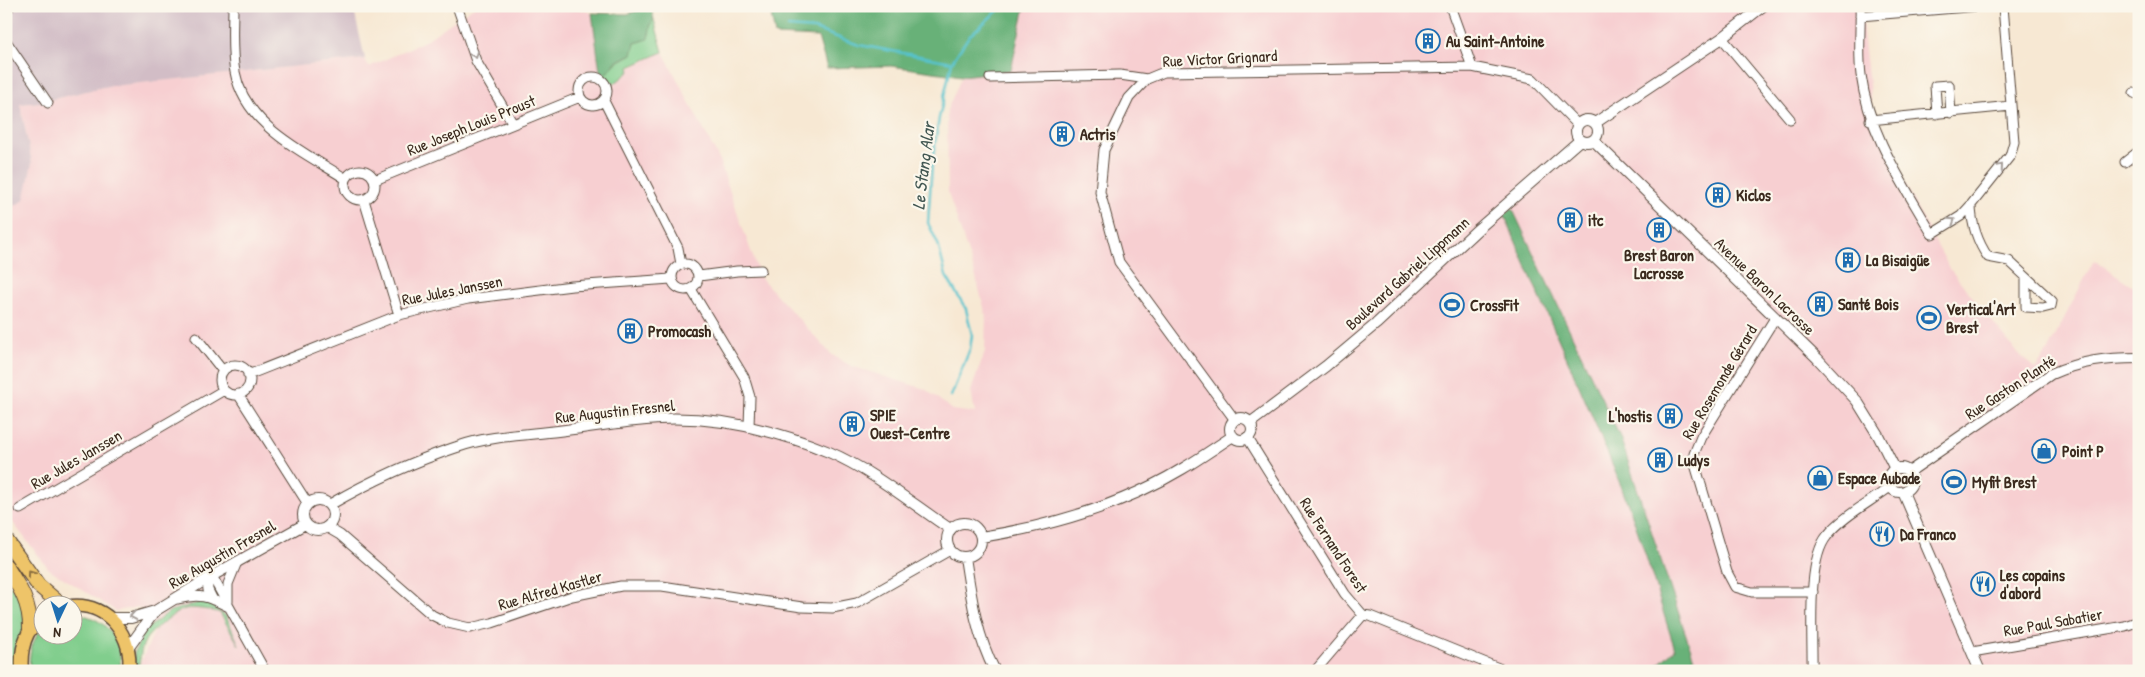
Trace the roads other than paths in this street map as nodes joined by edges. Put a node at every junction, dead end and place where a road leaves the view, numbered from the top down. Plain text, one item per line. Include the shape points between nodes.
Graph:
1 (10, 6) edge
2 (233, 6) edge
3 (1450, 6) edge
4 (1762, 6) edge
5 (1860, 6) edge
6 (1979, 6) edge
7 (2003, 6) edge
8 (457, 8) edge
9 (6, 10) edge
10 (1860, 16) junction
11 (1722, 38) junction
12 (6, 41) edge
13 (1472, 67) junction
14 (990, 78) dead end
15 (1147, 79) junction
16 (580, 97) junction
17 (604, 101) junction
18 (48, 103) dead end
19 (2011, 106) junction
20 (1951, 112) junction
21 (1937, 114) junction
22 (1790, 120) dead end
23 (1870, 120) junction
24 (1595, 123) junction
25 (513, 124) junction
26 (1578, 125) junction
27 (1580, 140) junction
28 (1594, 140) junction
29 (2139, 151) edge
30 (2125, 162) dead end
31 (346, 179) junction
32 (375, 180) junction
33 (364, 200) junction
34 (1971, 206) junction
35 (681, 264) junction
36 (762, 270) dead end
37 (699, 276) junction
38 (672, 278) junction
39 (2026, 278) dead end
40 (692, 289) junction
41 (399, 315) junction
42 (1775, 318) junction
43 (196, 336) dead end
44 (2139, 358) edge
45 (223, 371) junction
46 (248, 375) junction
47 (224, 390) junction
48 (238, 394) junction
49 (1235, 420) junction
50 (1250, 423) junction
51 (750, 426) junction
52 (1233, 436) junction
53 (1247, 438) junction
54 (1894, 469) junction
55 (1909, 472) junction
56 (1890, 487) junction
57 (1903, 492) junction
58 (308, 504) junction
59 (329, 505) junction
60 (20, 509) dead end
61 (305, 524) junction
62 (328, 528) junction
63 (950, 529) junction
64 (981, 537) junction
65 (6, 540) edge
66 (950, 550) junction
67 (965, 557) junction
68 (237, 562) junction
69 (6, 566) edge
70 (209, 577) junction
71 (1813, 592) junction
72 (48, 594) edge
73 (214, 600) junction
74 (170, 601) junction
75 (82, 607) edge
76 (229, 607) junction
77 (155, 611) junction
78 (1363, 616) junction
79 (111, 618) junction
80 (2139, 620) edge
81 (30, 629) joint
82 (129, 647) junction
83 (1972, 652) junction
84 (22, 671) edge
85 (129, 671) edge
86 (265, 671) edge
87 (995, 671) edge
88 (1315, 671) edge
89 (1506, 671) edge
90 (1812, 671) edge
91 (1980, 671) edge

1 - 9 street
2 - 31 street via 235,71 248,104 262,123
3 - 13 street
4 - 11 street
5 - 10 street
6 - 10 street
7 - 19 street
8 -> 25 street via 476,61
10 - 23 street via 1861,74
11 - 22 street
11 - 24 street
12 - 18 street
13 - 15 street, Rue Victor Grignard via 1164,72
13 - 26 street, Rue Victor Grignard via 1533,80
14 - 15 street via 1120,76
15 - 49 street, Rue Victor Grignard via 1129,98 1104,150 1100,192 1119,262
16 - 17 street via 591,105
16 - 17 street via 581,83 593,76 606,83
16 - 25 street, Rue Joseph Louis Proust
17 - 35 street via 678,248
19 - 20 street
34 -> 19 street via 2010,156 2014,142
20 - 21 street
20 - 21 street via 1949,85 1935,86
21 - 23 street
23 -> 34 street via 1932,234
24 - 26 street via 1588,120
24 - 28 street via 1598,132
25 - 32 street, Rue Joseph Louis Proust
26 - 27 street
27 - 28 street
27 - 50 street, Boulevard Gabriel Lippmann via 1369,330
28 - 42 street, Avenue Baron Lacrosse
29 - 30 street
31 - 32 street via 361,169
31 - 33 street via 348,195
32 - 33 street via 373,192
33 - 41 street
34 - 39 street via 1971,217 1988,257 2009,262
35 - 37 street via 695,267
35 - 38 street via 676,267
36 - 37 street
37 - 40 street
38 - 40 street via 676,288
38 - 41 street, Rue Jules Janssen via 477,298
40 - 51 street via 744,377 750,397
41 - 46 street, Rue Jules Janssen
42 - 54 street, Avenue Baron Lacrosse via 1857,401
42 - 71 street, Rue Rosemonde Gérard via 1701,437 1694,462 1727,572 1735,587 1752,592
43 - 45 street
44 - 55 street, Rue Gaston Planté via 2087,361 2050,374
45 - 46 street via 236,365
45 - 47 street via 220,378
46 - 48 street via 247,388
47 - 48 street
47 - 60 street, Rue Jules Janssen
48 - 58 street
49 - 50 street via 1245,418
49 - 52 street via 1230,426
50 - 53 street via 1252,430
51 - 59 street, Rue Augustin Fresnel via 708,420 659,419 484,441 459,446 406,465
51 - 63 street, Rue Augustin Fresnel via 847,461
52 - 53 street
52 - 64 street via 1181,470 1126,497 1053,523
53 - 78 street, Rue Fernand Forest
54 - 55 street via 1902,468
54 - 56 street via 1888,479
55 - 57 street via 1912,482
56 - 57 street via 1896,492
56 - 71 street via 1827,536 1816,560
57 - 83 street
58 - 59 street via 319,500
58 - 61 street via 302,514
59 - 62 street via 333,519
61 - 62 street via 316,531
61 - 68 street, Rue Augustin Fresnel
62 - 66 street, Rue Alfred Kastler via 432,615 448,624 470,628 572,596 621,586 662,586 802,607 832,608 857,603
63 - 64 street via 959,523 970,524
63 - 66 street via 947,539
64 - 67 street via 978,550
72 -> 65 highway via 38,585
66 - 67 street via 956,556
67 - 87 street via 978,630
68 - 70 street, Rue Augustin Fresnel
68 - 76 street via 228,584
69 - 81 highway via 25,599
70 - 73 street via 208,590
70 - 74 street, Rue Augustin Fresnel
70 - 76 street
71 - 90 street
73 - 74 street via 192,595
73 - 76 street
74 - 77 street, Rue Augustin Fresnel
75 - 79 main road via 94,609
76 - 86 street
77 -> 79 street via 131,618
77 - 82 street
78 - 88 street
78 - 89 street, Rue Fernand Forest via 1370,616
79 - 82 main road
80 - 83 street, Rue Paul Sabatier via 2125,626
81 - 84 main road via 21,657
82 - 85 main road
83 - 91 street

